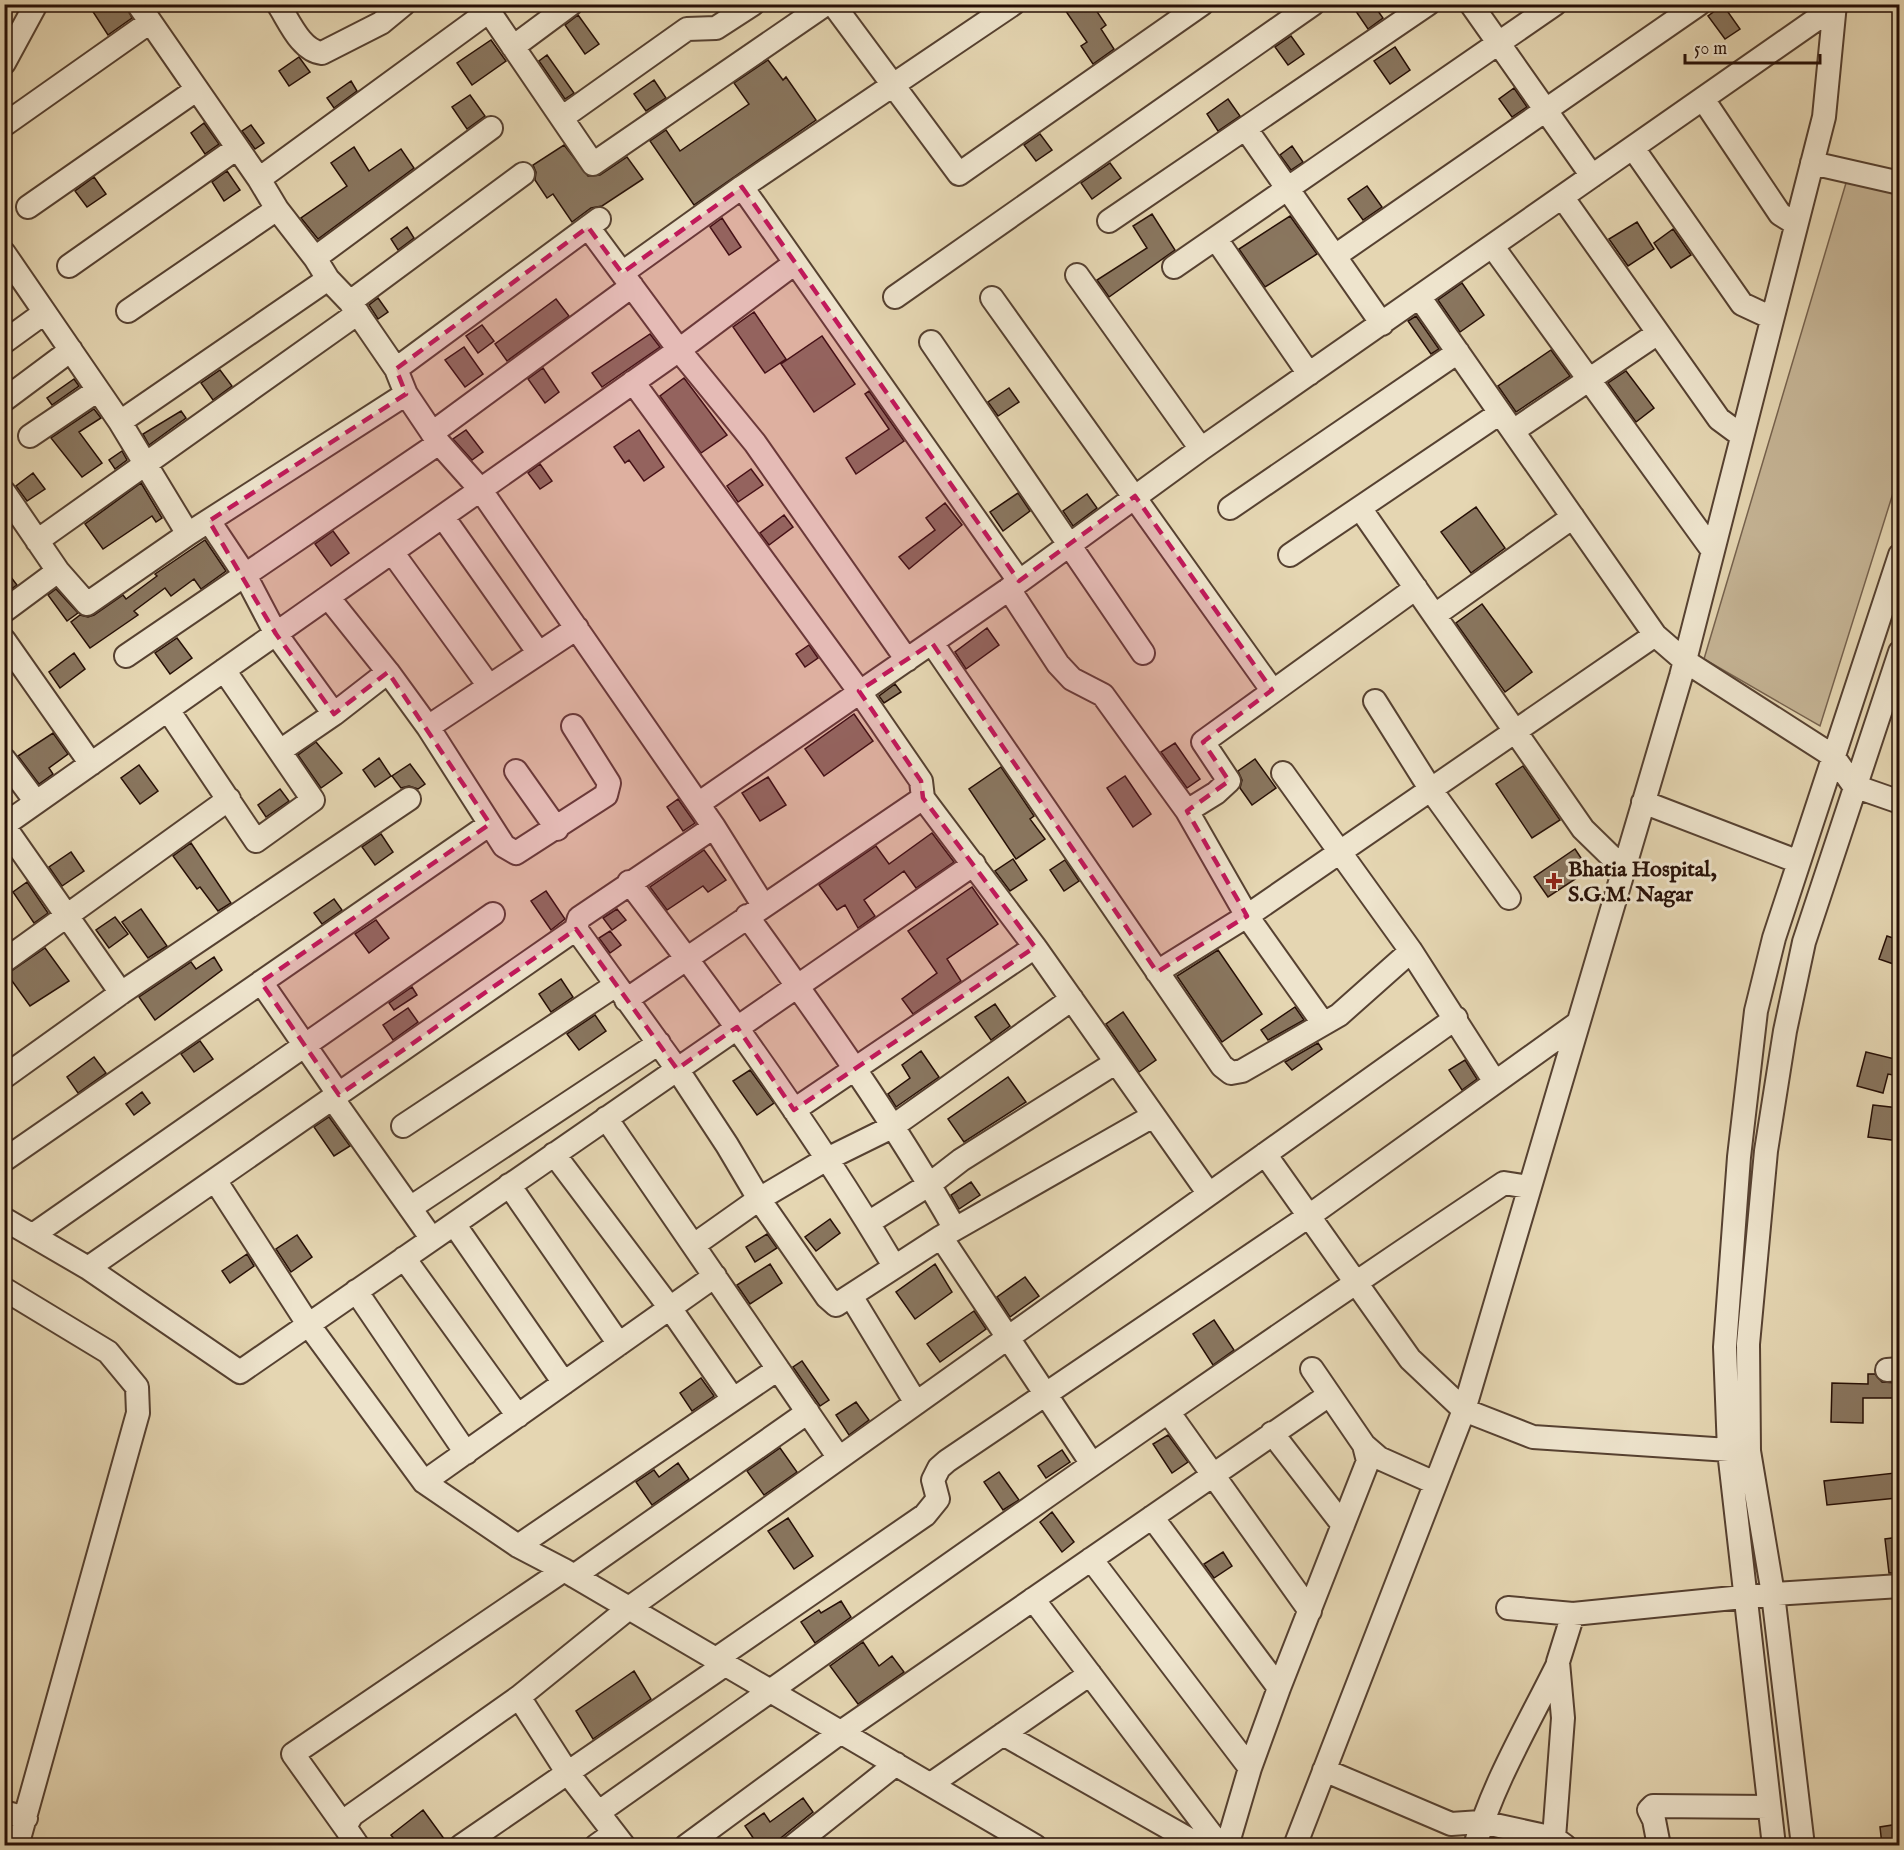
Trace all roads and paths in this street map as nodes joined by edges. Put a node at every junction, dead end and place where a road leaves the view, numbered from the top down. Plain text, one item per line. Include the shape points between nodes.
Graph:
1 (36, 4) edge
2 (278, 4) edge
3 (404, 4) edge
4 (571, 4) edge
5 (753, 4) edge
6 (1013, 4) edge
7 (1202, 4) edge
8 (1313, 4) edge
9 (1428, 4) edge
10 (1471, 4) edge
11 (1555, 4) edge
12 (1699, 4) edge
13 (835, 6) edge
14 (1834, 6) edge
15 (486, 8) edge
16 (144, 13) edge
17 (1499, 44) junction
18 (513, 47) junction
19 (4, 63) edge
20 (892, 85) junction
21 (196, 90) junction
22 (1703, 99) junction
23 (1545, 111) junction
24 (563, 117) junction
25 (4, 125) edge
26 (491, 128) dead end
27 (1246, 129) junction
28 (237, 148) junction
29 (1633, 148) junction
30 (1812, 163) junction
31 (523, 174) dead end
32 (1592, 176) junction
33 (259, 179) junction
34 (1899, 183) edge
35 (742, 187) junction
36 (1289, 190) junction
37 (1563, 198) junction
38 (28, 207) dead end
39 (277, 209) junction
40 (1109, 221) dead end
41 (1796, 224) junction
42 (1216, 239) junction
43 (1493, 246) junction
44 (4, 253) edge
45 (1335, 256) junction
46 (315, 258) junction
47 (795, 263) junction
48 (69, 266) dead end
49 (1173, 267) dead end
50 (1077, 275) dead end
51 (328, 279) junction
52 (627, 279) junction
53 (895, 297) dead end
54 (992, 298) dead end
55 (1420, 298) junction
56 (354, 308) junction
57 (128, 311) dead end
58 (44, 313) junction
59 (1772, 318) junction
60 (1382, 324) junction
61 (1658, 333) junction
62 (4, 342) edge
63 (931, 342) dead end
64 (71, 350) junction
65 (679, 350) junction
66 (1458, 352) junction
67 (396, 369) junction
68 (1309, 374) junction
69 (1589, 380) junction
70 (633, 382) junction
71 (98, 390) junction
72 (406, 394) junction
73 (4, 400) edge
74 (1500, 413) junction
75 (120, 422) junction
76 (1513, 431) junction
77 (30, 436) dead end
78 (1742, 436) junction
79 (435, 438) junction
80 (1201, 449) junction
81 (144, 465) junction
82 (480, 489) junction
83 (4, 492) edge
84 (1135, 496) junction
85 (1230, 508) dead end
86 (1360, 508) junction
87 (443, 517) junction
88 (1573, 517) junction
89 (209, 521) junction
90 (188, 534) junction
91 (37, 541) junction
92 (1070, 545) junction
93 (1713, 551) junction
94 (392, 552) junction
95 (1290, 555) dead end
96 (1899, 555) edge
97 (58, 571) junction
98 (245, 575) junction
99 (1014, 585) junction
100 (1416, 588) junction
101 (328, 597) junction
102 (4, 611) edge
103 (1435, 615) junction
104 (577, 628) junction
105 (276, 634) junction
106 (1655, 635) junction
107 (4, 640) edge
108 (932, 643) junction
109 (538, 652) junction
110 (1899, 652) edge
111 (1143, 653) dead end
112 (126, 656) dead end
113 (907, 660) junction
114 (1685, 661) junction
115 (224, 670) junction
116 (388, 672) junction
117 (489, 686) junction
118 (1272, 690) junction
119 (859, 691) junction
120 (1374, 701) dead end
121 (168, 710) junction
122 (334, 714) junction
123 (573, 726) dead end
124 (428, 727) junction
125 (1515, 731) junction
126 (280, 751) junction
127 (1833, 756) junction
128 (4, 759) edge
129 (91, 764) junction
130 (516, 771) dead end
131 (1283, 773) dead end
132 (1854, 786) junction
133 (1431, 790) junction
134 (924, 798) junction
135 (409, 799) dead end
136 (229, 800) junction
137 (36, 802) junction
138 (1643, 802) junction
139 (1899, 802) edge
140 (698, 804) junction
141 (1187, 812) junction
142 (4, 825) edge
143 (490, 825) junction
144 (714, 827) junction
145 (557, 829) junction
146 (1340, 852) junction
147 (1799, 862) junction
148 (974, 864) junction
149 (1624, 869) junction
150 (629, 882) junction
151 (1509, 898) dead end
152 (755, 911) junction
153 (493, 914) dead end
154 (68, 916) junction
155 (1247, 916) junction
156 (576, 929) junction
157 (1035, 947) junction
158 (1411, 951) junction
159 (687, 958) junction
160 (4, 961) edge
161 (1157, 972) junction
162 (261, 982) junction
163 (797, 986) junction
164 (621, 992) junction
165 (121, 993) junction
166 (1072, 999) junction
167 (1456, 1017) junction
168 (1323, 1023) junction
169 (1578, 1023) junction
170 (737, 1027) junction
171 (659, 1042) junction
172 (304, 1045) junction
173 (1114, 1063) junction
174 (677, 1069) junction
175 (854, 1071) junction
176 (4, 1077) edge
177 (1496, 1082) junction
178 (336, 1097) junction
179 (794, 1110) junction
180 (1153, 1116) junction
181 (606, 1118) junction
182 (403, 1126) dead end
183 (892, 1127) junction
184 (554, 1154) junction
185 (1265, 1154) junction
186 (4, 1160) edge
187 (825, 1160) junction
188 (215, 1180) junction
189 (930, 1184) junction
190 (509, 1185) junction
191 (1529, 1187) junction
192 (1209, 1194) junction
193 (759, 1199) junction
194 (410, 1208) junction
195 (1309, 1216) junction
196 (4, 1219) edge
197 (868, 1223) junction
198 (454, 1224) junction
199 (948, 1234) junction
200 (33, 1235) junction
201 (432, 1239) junction
202 (694, 1245) junction
203 (404, 1258) junction
204 (894, 1266) junction
205 (88, 1268) junction
206 (714, 1276) junction
207 (1354, 1283) junction
208 (4, 1289) edge
209 (356, 1291) junction
210 (851, 1296) junction
211 (670, 1308) junction
212 (308, 1324) junction
213 (1007, 1338) junction
214 (619, 1344) junction
215 (778, 1369) junction
216 (1312, 1369) dead end
217 (564, 1383) junction
218 (1046, 1395) junction
219 (1329, 1395) junction
220 (733, 1399) junction
221 (916, 1403) junction
222 (1464, 1410) junction
223 (808, 1412) junction
224 (1169, 1413) junction
225 (518, 1416) junction
226 (1272, 1433) junction
227 (1364, 1445) junction
228 (1739, 1451) junction
229 (466, 1453) junction
230 (839, 1458) junction
231 (1092, 1464) junction
232 (1212, 1475) junction
233 (424, 1482) junction
234 (1435, 1483) junction
235 (1152, 1516) junction
236 (1343, 1525) junction
237 (518, 1546) junction
238 (1091, 1559) junction
239 (569, 1573) junction
240 (1899, 1586) edge
241 (1773, 1594) junction
242 (1743, 1597) junction
243 (1033, 1599) junction
244 (629, 1608) junction
245 (1508, 1608) dead end
246 (1310, 1611) junction
247 (1573, 1614) junction
248 (721, 1662) junction
249 (1558, 1662) junction
250 (1089, 1674) junction
251 (1279, 1688) junction
252 (771, 1691) junction
253 (519, 1697) junction
254 (841, 1732) junction
255 (1003, 1734) junction
256 (896, 1764) junction
257 (1250, 1768) junction
258 (1324, 1770) junction
259 (567, 1772) junction
260 (931, 1784) junction
261 (1769, 1807) junction
262 (599, 1812) junction
263 (15, 1815) edge
264 (1481, 1822) junction
265 (352, 1836) edge
266 (818, 1838) edge
267 (611, 1841) edge
268 (1559, 1842) edge
269 (17, 1845) edge
270 (461, 1845) edge
271 (686, 1845) edge
272 (793, 1845) edge
273 (1035, 1845) edge
274 (1201, 1845) edge
275 (1220, 1845) edge
276 (1227, 1845) edge
277 (1295, 1845) edge
278 (1475, 1845) edge
279 (1659, 1845) edge
280 (1774, 1845) edge
281 (1803, 1845) edge

1 - 19 street
2 - 3 street via 302,41 312,52 322,53 381,22
4 - 18 street
5 - 24 street via 716,28 687,29
6 - 20 street
7 - 20 street via 959,174
8 - 53 street
9 - 27 street
10 - 17 street
11 - 17 street
12 - 23 street
13 - 20 street
13 - 24 street via 593,164
14 - 22 street
14 - 30 street via 1824,117
15 - 18 street
15 - 33 street
16 - 21 street
16 - 25 street
17 - 23 street
17 - 36 street
18 - 24 street
20 - 35 street
21 - 28 street
21 - 38 street
22 - 29 street
22 - 41 street via 1780,214
23 - 32 street
23 - 45 street
26 - 46 street
27 - 36 street
27 - 40 street
28 - 33 street
28 - 48 street
29 - 32 street
29 - 59 street via 1742,304
30 - 34 street
30 - 41 street
31 - 56 street
32 - 37 street
33 - 39 street
35 - 47 street
35 - 52 street
36 - 42 street
36 - 45 street
37 - 43 street
37 - 61 street
39 - 46 street
39 - 57 street
41 - 59 street
42 - 49 street
42 - 68 street
43 - 55 street
43 - 69 street
44 - 58 street
45 - 60 street
46 - 51 street
47 - 65 street
47 - 99 street
50 - 80 street
51 - 56 street
51 - 75 street
52 - 65 street
52 - 67 street via 594,222
52 - 79 street
54 - 84 street
55 - 60 street
55 - 66 street
56 - 67 street
56 - 81 street
58 - 62 street
58 - 64 street
59 - 78 street
60 - 68 street
61 - 69 street
61 - 78 street via 1719,418
63 - 92 street
64 - 71 street
64 - 73 street
65 - 70 street
65 - 113 street via 755,443
66 - 74 street
66 - 85 street
67 - 72 street
68 - 80 street
69 - 76 street
69 - 93 street
70 - 82 street
70 - 119 street
71 - 75 street
71 - 77 street
72 - 79 street
72 - 89 street
74 - 76 street
74 - 86 street
75 - 81 street
76 - 88 street
78 - 93 street
79 - 82 street
79 - 98 street
80 - 84 street
81 - 90 street
81 - 91 street
82 - 87 street
82 - 104 street
83 - 91 street
84 - 92 street
84 - 118 street
86 - 95 street
86 - 100 street
87 - 94 street
87 - 109 street
88 - 103 street
88 - 106 street
89 - 90 street
89 - 98 street
90 - 97 street via 87,604
91 - 97 street
92 - 99 street
92 - 111 street
93 - 114 street
94 - 101 street
94 - 117 street
96 - 127 street
97 - 102 street
98 - 105 street
98 - 112 street
99 - 108 street
99 - 141 street via 1058,664 1072,679 1103,695
100 - 103 street
100 - 118 street
101 - 105 street
101 - 116 street
103 - 125 street
104 - 109 street
104 - 140 street
105 - 115 street
105 - 122 street
106 - 114 street
106 - 125 street
107 - 129 street
108 - 113 street
108 - 161 street
109 - 117 street
110 - 132 street
113 - 119 street
114 - 127 street
114 - 138 street
115 - 121 street
115 - 126 street
116 - 122 street
116 - 124 street
117 - 124 street
118 - 141 street via 1203,742 1229,781
119 - 134 street via 921,781
119 - 140 street
120 - 133 street
121 - 129 street
121 - 136 street
122 - 126 street
123 - 145 street via 609,783 606,795
124 - 143 street
125 - 133 street
125 - 149 street via 1584,829
126 - 136 street via 313,800 256,841
127 - 132 street
127 - 147 street
128 - 137 street
129 - 137 street
130 - 145 street
131 - 146 street
132 - 139 street
132 - 228 street via 1804,942 1785,1031 1767,1140
133 - 146 street
133 - 151 street
134 - 148 street
134 - 152 street
135 - 165 street
136 - 154 street
137 - 142 street
138 - 147 street
138 - 149 street
140 - 144 street
141 - 155 street
142 - 154 street
143 - 145 street via 504,846 516,853
143 - 162 street
144 - 150 street
144 - 152 street
146 - 155 street
146 - 158 street
147 - 228 street via 1756,1011 1739,1157 1725,1347
148 - 157 street
148 - 163 street
149 - 169 street
150 - 156 street via 579,918
150 - 159 street
152 - 159 street
152 - 163 street
153 - 172 street
154 - 160 street
154 - 165 street
155 - 161 street
155 - 168 street
156 - 164 street
156 - 178 street
157 - 166 street
157 - 175 street
158 - 167 street
158 - 168 street via 1339,1015
159 - 164 street
159 - 170 street
161 - 168 street via 1222,1066 1231,1073 1242,1071
162 - 172 street
162 - 186 street
163 - 170 street
163 - 175 street
164 - 171 street
164 - 182 street
165 - 176 street
166 - 173 street
166 - 183 street
167 - 177 street
167 - 185 street
169 - 177 street
169 - 191 street
170 - 174 street
170 - 179 street
171 - 174 street
171 - 194 street
172 - 178 street
172 - 200 street
173 - 180 street
173 - 189 street via 961,1160
174 - 181 street
174 - 193 street
175 - 179 street
175 - 183 street
177 - 195 street
178 - 188 street
178 - 194 street
179 - 187 street
180 - 192 street
180 - 199 street
181 - 184 street
181 - 202 street
183 - 187 street
183 - 189 street
184 - 190 street
184 - 211 street
185 - 192 street
185 - 195 street
187 - 193 street
187 - 197 street
188 - 205 street
188 - 212 street
189 - 197 street
189 - 199 street
190 - 198 street
190 - 214 street
191 - 207 street via 1504,1183
191 - 222 street
192 - 213 street
193 - 202 street
193 - 210 street via 827,1297 836,1305
194 - 201 street
195 - 207 street
195 - 218 street
196 - 200 street
197 - 204 street
198 - 201 street
198 - 217 street
199 - 204 street
199 - 213 street
200 - 205 street
201 - 203 street
202 - 206 street
203 - 209 street
203 - 225 street
204 - 210 street
205 - 212 street via 240,1372
206 - 211 street
206 - 215 street
207 - 222 street via 1410,1359
207 - 224 street
208 - 263 street via 108,1352 137,1387 138,1413
209 - 212 street
209 - 229 street
210 - 221 street
211 - 214 street
211 - 220 street
212 - 233 street
213 - 218 street
213 - 221 street
214 - 217 street
215 - 220 street
215 - 223 street
216 - 219 street
217 - 225 street
218 - 231 street
218 - 248 street via 939,1468 933,1480 938,1499 925,1515
219 - 226 street
219 - 227 street
220 - 237 street
221 - 230 street
222 - 228 street via 1533,1437
222 - 234 street
223 - 230 street
223 - 239 street
224 - 231 street
224 - 232 street
225 - 229 street
226 - 232 street
226 - 236 street
227 - 234 street via 1379,1458
227 - 236 street via 1368,1461
228 - 241 street
228 - 242 street
229 - 233 street
230 - 244 street
231 - 252 street
232 - 235 street
232 - 246 street
233 - 237 street
234 - 258 street
235 - 238 street
235 - 251 street
236 - 246 street
237 - 239 street
238 - 243 street
238 - 257 street
239 - 244 street
239 - 265 street via 293,1754
240 - 241 street
241 - 242 street
241 - 281 street
242 - 247 street
242 - 261 street
243 - 250 street
243 - 254 street
244 - 248 street
244 - 253 street
245 - 247 street
246 - 251 street
247 - 249 street
248 - 252 street
248 - 259 street
249 - 264 street
249 - 268 street via 1563,1718
250 - 255 street
250 - 275 street
251 - 257 street
252 - 254 street
252 - 262 street
253 - 259 street
253 - 265 street via 352,1815
254 - 256 street
254 - 271 street
255 - 260 street
255 - 274 street
256 - 260 street
256 - 266 street
257 - 276 street
258 - 264 street via 1451,1824
258 - 277 street
259 - 262 street
259 - 270 street
260 - 273 street
261 - 279 street via 1653,1806 1649,1810
261 - 280 street
262 - 267 street
263 - 269 street
264 - 268 street
264 - 278 street
266 - 272 street

